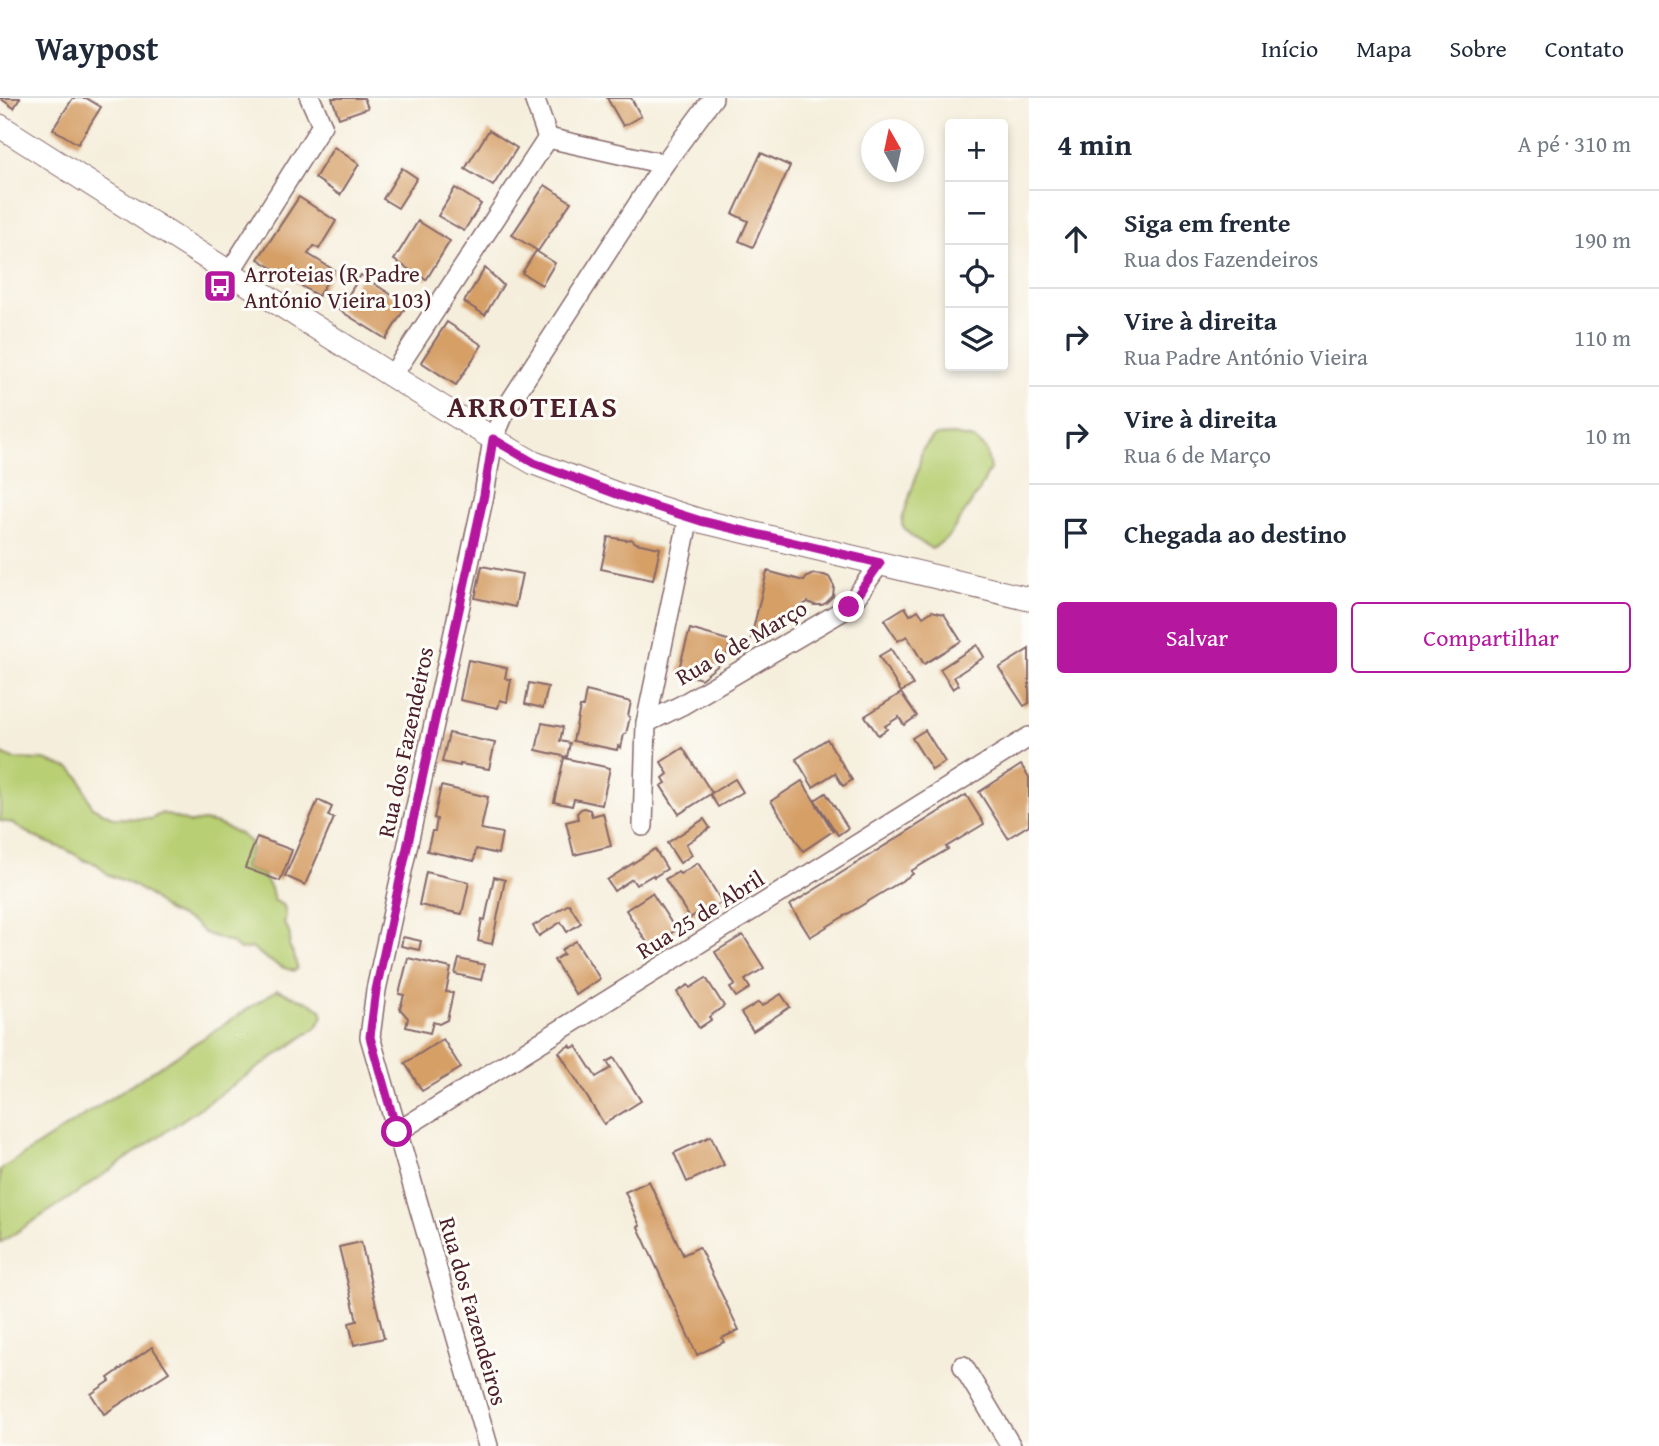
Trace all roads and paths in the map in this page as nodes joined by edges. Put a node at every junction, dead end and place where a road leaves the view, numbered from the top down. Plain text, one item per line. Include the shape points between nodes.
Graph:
1 (310, 98) edge
2 (534, 98) edge
3 (713, 98) edge
4 (0, 126) edge
5 (548, 138) junction
6 (664, 164) junction
7 (230, 272) junction
8 (392, 376) junction
9 (493, 439) junction
10 (689, 517) junction
11 (880, 563) junction
12 (1029, 599) edge
13 (646, 723) junction
14 (1029, 737) edge
15 (643, 826) dead end
16 (397, 1132) junction
17 (963, 1366) dead end
18 (488, 1446) edge
19 (1011, 1446) edge

1 - 7 street via 322,125
2 - 5 street
3 - 6 street, Rua dos Fazendeiros
4 - 7 street
5 - 6 street
5 - 8 street
6 - 9 street, Rua dos Fazendeiros via 507,407
7 - 8 street
8 - 9 street
9 - 10 street via 534,463
9 - 16 street, Rua dos Fazendeiros via 376,990 370,1037
10 - 11 street
10 - 13 street, Rua 6 de Março
11 - 12 street
11 - 13 street, Rua 6 de Março via 849,607
13 - 15 street, Rua 6 de Março
14 - 16 street, Rua 25 de Abril
16 - 18 street, Rua dos Fazendeiros
17 - 19 street

